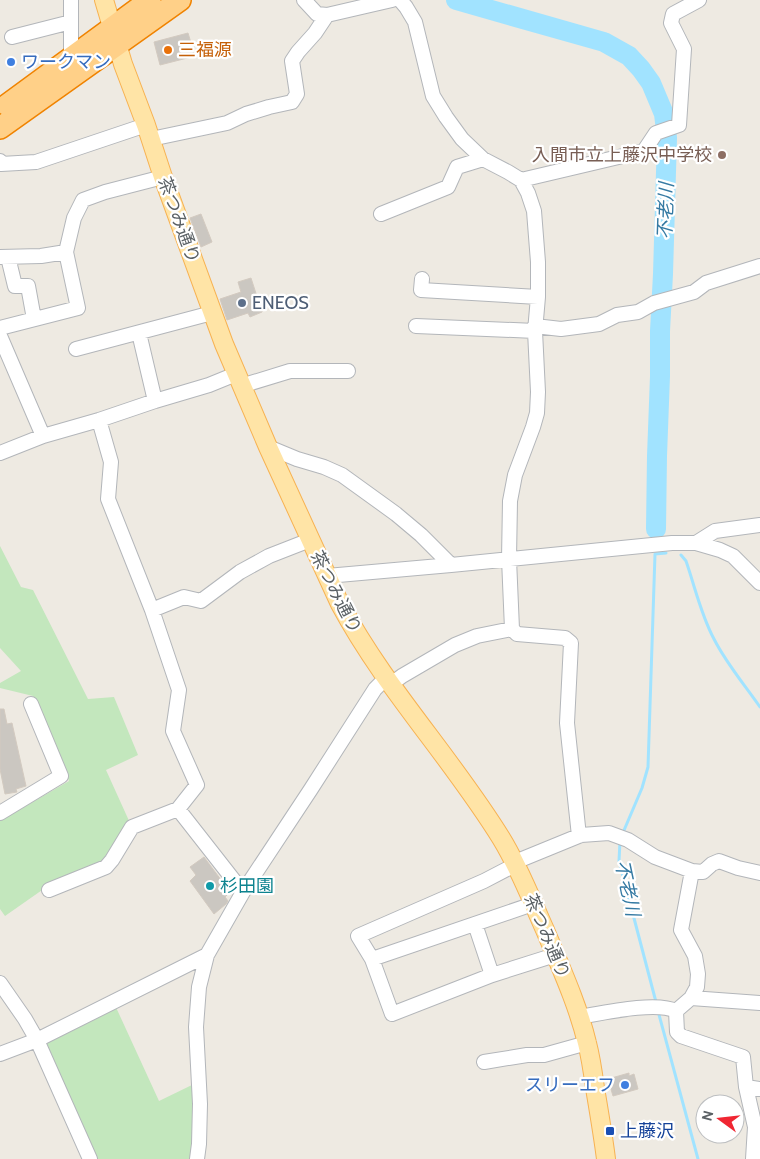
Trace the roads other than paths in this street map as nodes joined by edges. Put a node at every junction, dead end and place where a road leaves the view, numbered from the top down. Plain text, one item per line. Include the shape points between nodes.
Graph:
1 (71, 0) edge
2 (104, 0) edge
3 (150, 0) edge
4 (180, 0) edge
5 (304, 0) edge
6 (392, 0) edge
7 (400, 0) edge
8 (699, 0) edge
9 (327, 15) junction
10 (71, 22) junction
11 (114, 36) junction
12 (12, 37) dead end
13 (70, 58) junction
14 (3, 103) edge
15 (0, 128) edge
16 (149, 132) junction
17 (483, 158) junction
18 (0, 161) edge
19 (163, 177) junction
20 (521, 180) junction
21 (381, 214) dead end
22 (66, 252) junction
23 (4, 257) edge
24 (760, 266) edge
25 (422, 279) dead end
26 (538, 298) junction
27 (212, 313) junction
28 (34, 320) junction
29 (416, 326) dead end
30 (0, 328) edge
31 (535, 329) junction
32 (139, 333) junction
33 (0, 336) edge
34 (76, 349) dead end
35 (348, 371) dead end
36 (238, 380) junction
37 (155, 401) junction
38 (99, 420) junction
39 (43, 436) junction
40 (268, 448) junction
41 (0, 453) edge
42 (760, 525) edge
43 (310, 540) junction
44 (696, 542) junction
45 (509, 559) junction
46 (451, 565) junction
47 (327, 576) junction
48 (760, 583) edge
49 (152, 610) junction
50 (512, 629) junction
51 (388, 681) junction
52 (31, 704) dead end
53 (178, 809) junction
54 (0, 813) edge
55 (579, 836) junction
56 (515, 862) junction
57 (692, 871) junction
58 (760, 873) edge
59 (49, 890) dead end
60 (243, 892) junction
61 (534, 904) junction
62 (475, 924) junction
63 (207, 955) junction
64 (555, 955) junction
65 (372, 959) junction
66 (492, 975) junction
67 (0, 984) edge
68 (690, 998) junction
69 (760, 1004) edge
70 (676, 1011) junction
71 (579, 1016) junction
72 (37, 1040) junction
73 (587, 1043) junction
74 (0, 1054) edge
75 (484, 1062) dead end
76 (746, 1087) junction
77 (760, 1089) edge
78 (90, 1159) edge
79 (197, 1159) edge
80 (606, 1159) edge
81 (754, 1159) edge

1 - 10 street
2 - 11 main road, 茶つみ通り
3 - 11 highway
4 - 11 highway
5 - 9 street via 317,14
6 - 9 street
7 - 17 street via 415,22 433,96 462,139
8 - 20 street via 673,14 671,23 684,49 679,125 656,133 644,151
9 - 16 street via 292,61 297,94 292,102 227,122
10 - 12 street
10 - 13 street
11 - 13 highway
11 - 15 highway
11 - 16 main road, 茶つみ通り
13 - 14 highway
16 - 18 street via 36,162 1,164
16 - 19 main road, 茶つみ通り
17 - 20 street
17 - 21 street via 457,167 448,187
19 - 22 street via 83,200 74,218
19 - 27 main road, 茶つみ通り
20 - 26 street via 534,211
22 - 23 street
22 - 28 street via 78,308
23 - 28 street via 15,286 28,286
24 - 31 street via 599,324
25 - 26 street via 421,290
26 - 31 street
27 - 32 street
27 - 36 main road, 茶つみ通り
28 - 30 street
29 - 31 street
31 - 45 street via 537,413 512,488
32 - 34 street
32 - 37 street
33 - 39 street
35 - 36 street via 290,371
36 - 37 street
36 - 40 main road, 茶つみ通り
37 - 38 street
38 - 39 street
38 - 49 street via 111,462 108,499
39 - 41 street
40 - 43 main road, 茶つみ通り
40 - 46 street via 342,475 396,514
42 - 44 street via 715,531
43 - 47 main road, 茶つみ通り
43 - 49 street via 268,556 201,601 184,597
44 - 45 street
44 - 48 street via 733,556
45 - 46 street
45 - 50 street
46 - 47 street
47 - 51 main road, 茶つみ通り via 352,627
49 - 53 street via 179,690 172,731 197,785
50 - 51 street via 477,636 455,645
50 - 55 street via 517,634 565,638 571,643 567,723
51 - 56 main road, 茶つみ通り via 486,816
51 - 60 street via 375,689
52 - 54 street via 61,776
53 - 59 street via 132,827 106,867
53 - 60 street
55 - 56 street
55 - 57 street via 609,833 628,840 655,857
56 - 61 main road, 茶つみ通り
56 - 65 street via 484,881 358,936
57 - 58 street via 703,872 719,861
57 - 68 street via 681,930 694,956 698,974 697,987
60 - 63 street
61 - 62 street
61 - 64 main road, 茶つみ通り
62 - 65 street
62 - 66 street
63 - 72 street
63 - 79 street via 199,987 196,1027 200,1104
64 - 66 street
64 - 71 main road, 茶つみ通り
65 - 66 street via 392,1014
67 - 72 street
68 - 69 street
68 - 70 street
70 - 71 street via 655,1007
70 - 76 street via 681,1036 743,1057
71 - 73 main road, 茶つみ通り
72 - 74 street
72 - 78 street
73 - 75 street via 544,1055
73 - 80 main road, 茶つみ通り
76 - 77 street
76 - 81 street via 755,1127

